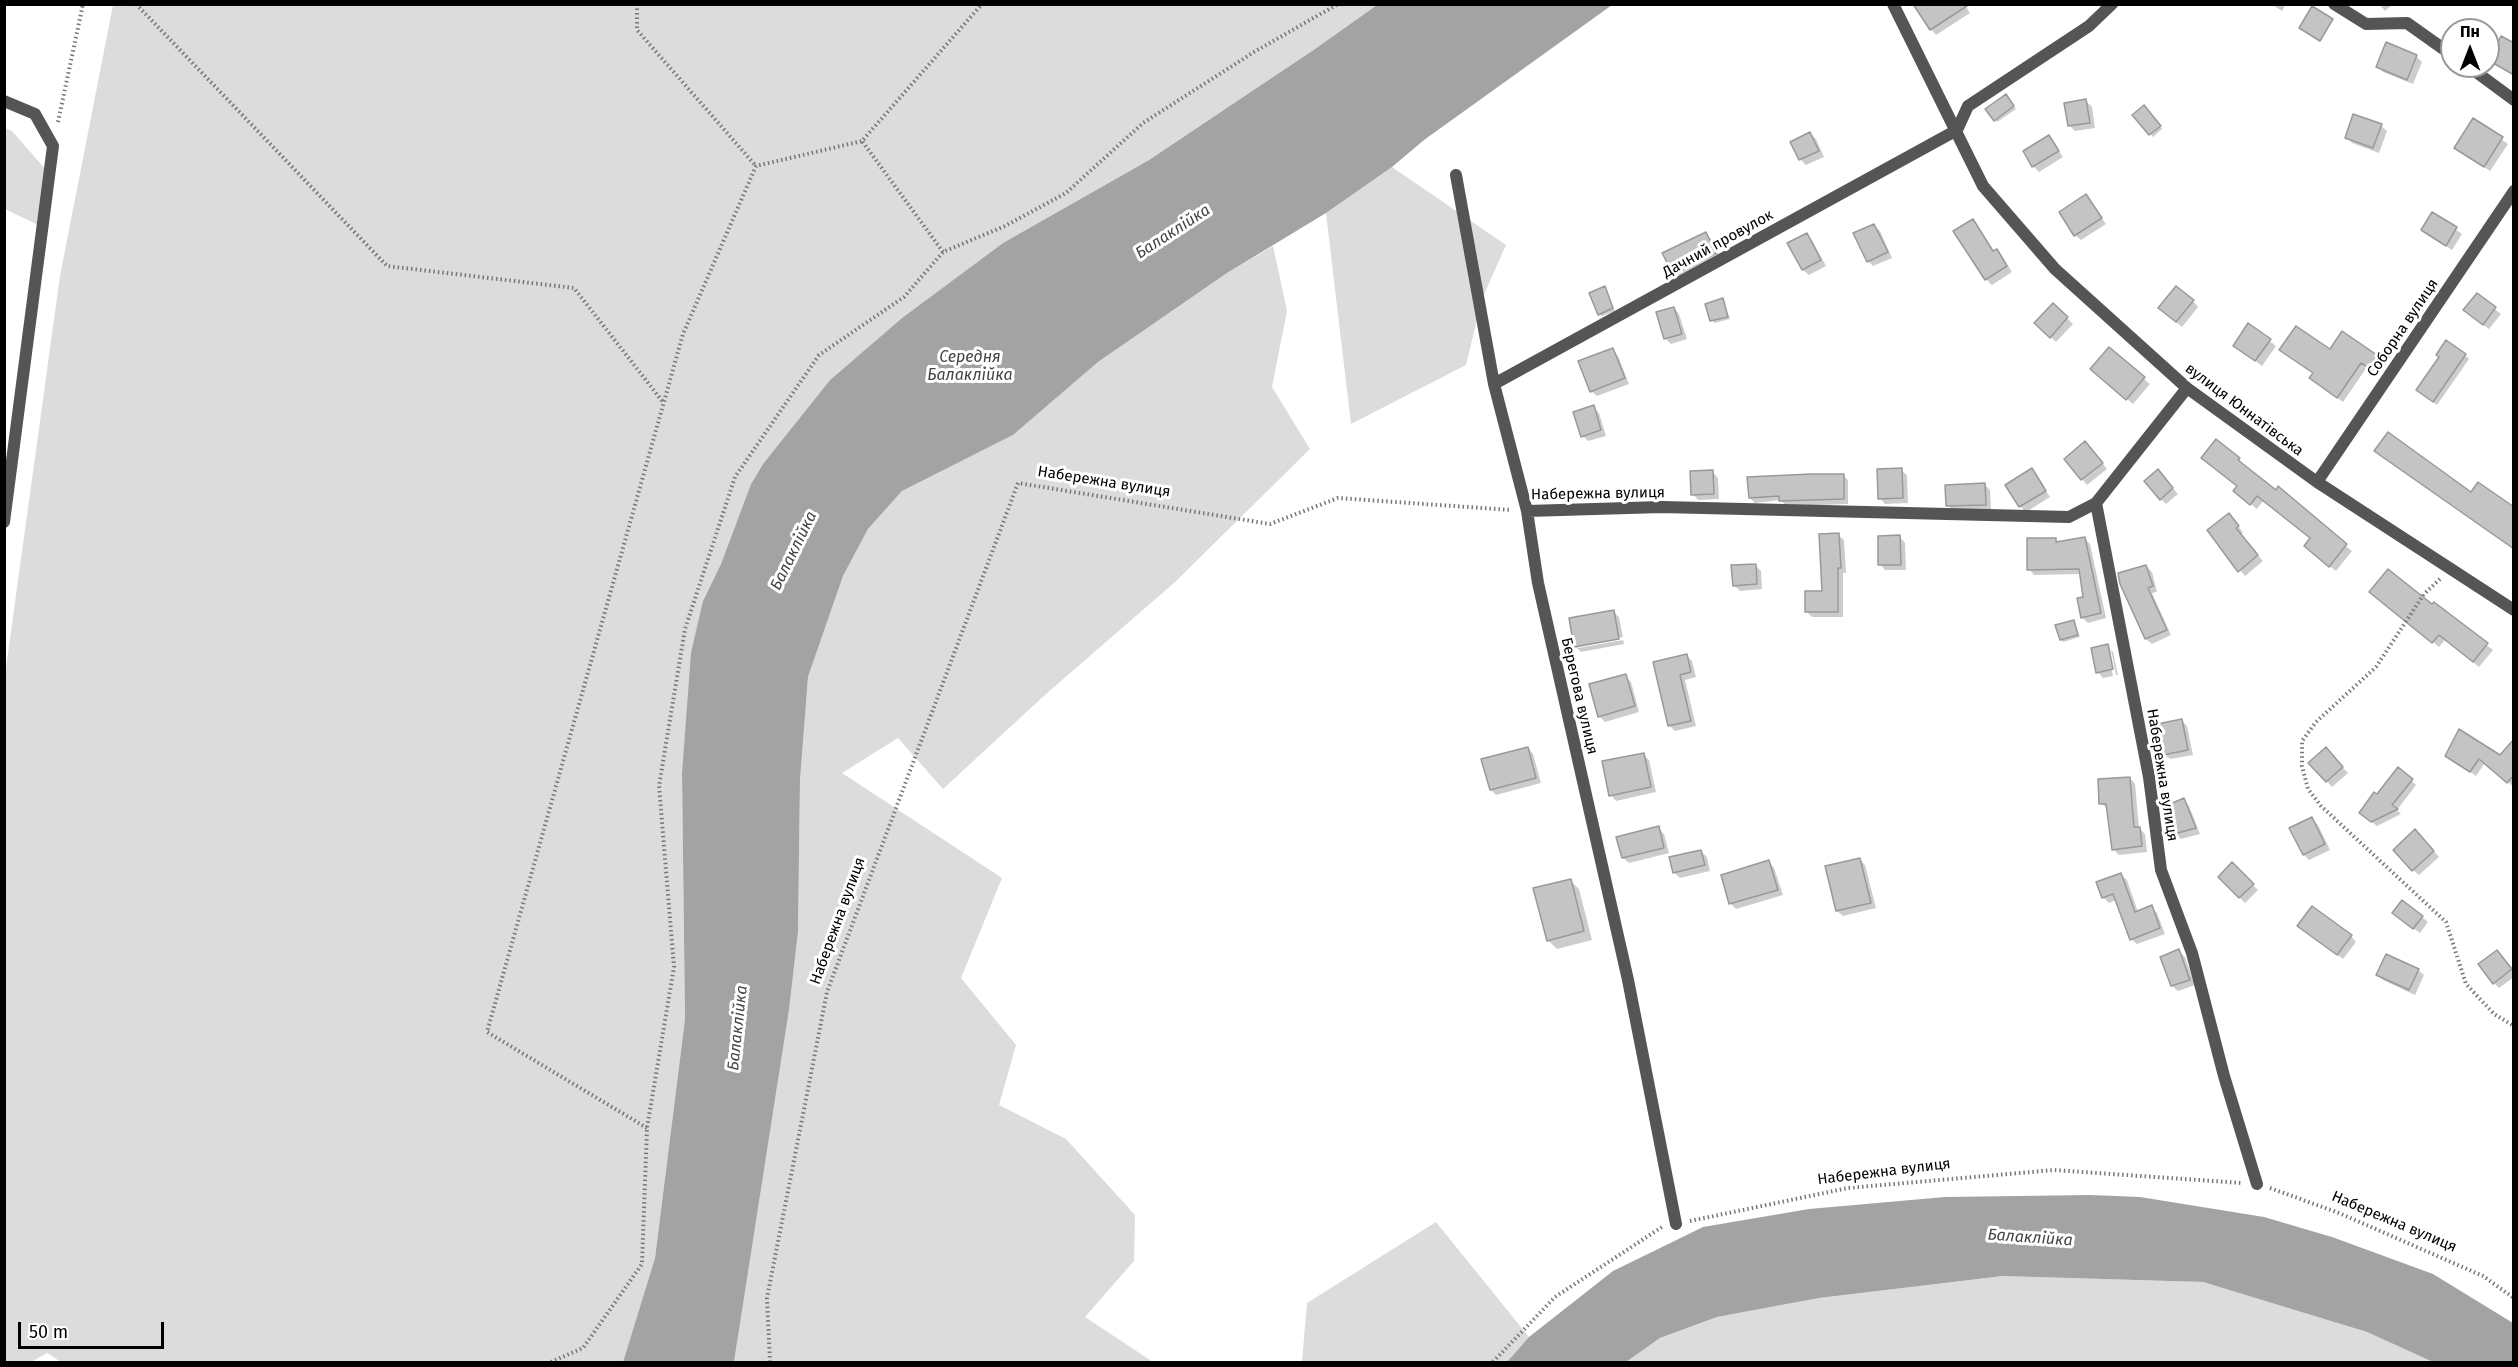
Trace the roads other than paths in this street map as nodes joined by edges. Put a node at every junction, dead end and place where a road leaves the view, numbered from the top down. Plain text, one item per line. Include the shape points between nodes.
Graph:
1 (1893, 4) edge
2 (2112, 4) edge
3 (2334, 4) edge
4 (2440, 46) edge
5 (2484, 78) edge
6 (2514, 100) edge
7 (4, 101) edge
8 (1957, 130) junction
9 (1456, 174) dead end
10 (2514, 191) edge
11 (1494, 384) junction
12 (2187, 388) junction
13 (2317, 482) junction
14 (2096, 503) junction
15 (1527, 511) junction
16 (4, 522) edge
17 (2514, 610) edge
18 (2257, 1184) road end
19 (1676, 1224) road end

1 - 8 street, вулиця Юннатівська
2 - 8 street via 2089,26 1968,106
3 - 4 street via 2366,24 2407,23
5 - 6 street
7 - 16 street via 35,114 53,146
8 - 11 street, Дачний провулок
8 - 12 street, вулиця Юннатівська via 1983,186 2055,269
9 - 11 street, Берегова вулиця
10 - 13 street, Соборна вулиця
11 - 15 street, Берегова вулиця
12 - 13 street, вулиця Юннатівська
12 - 14 street, Набережна вулиця
13 - 17 street, вулиця Юннатівська
14 - 15 street, Набережна вулиця via 2069,517 1662,507
14 - 18 street, Набережна вулиця via 2150,777 2161,870 2192,953
15 - 19 street, Берегова вулиця via 1538,583 1628,980

